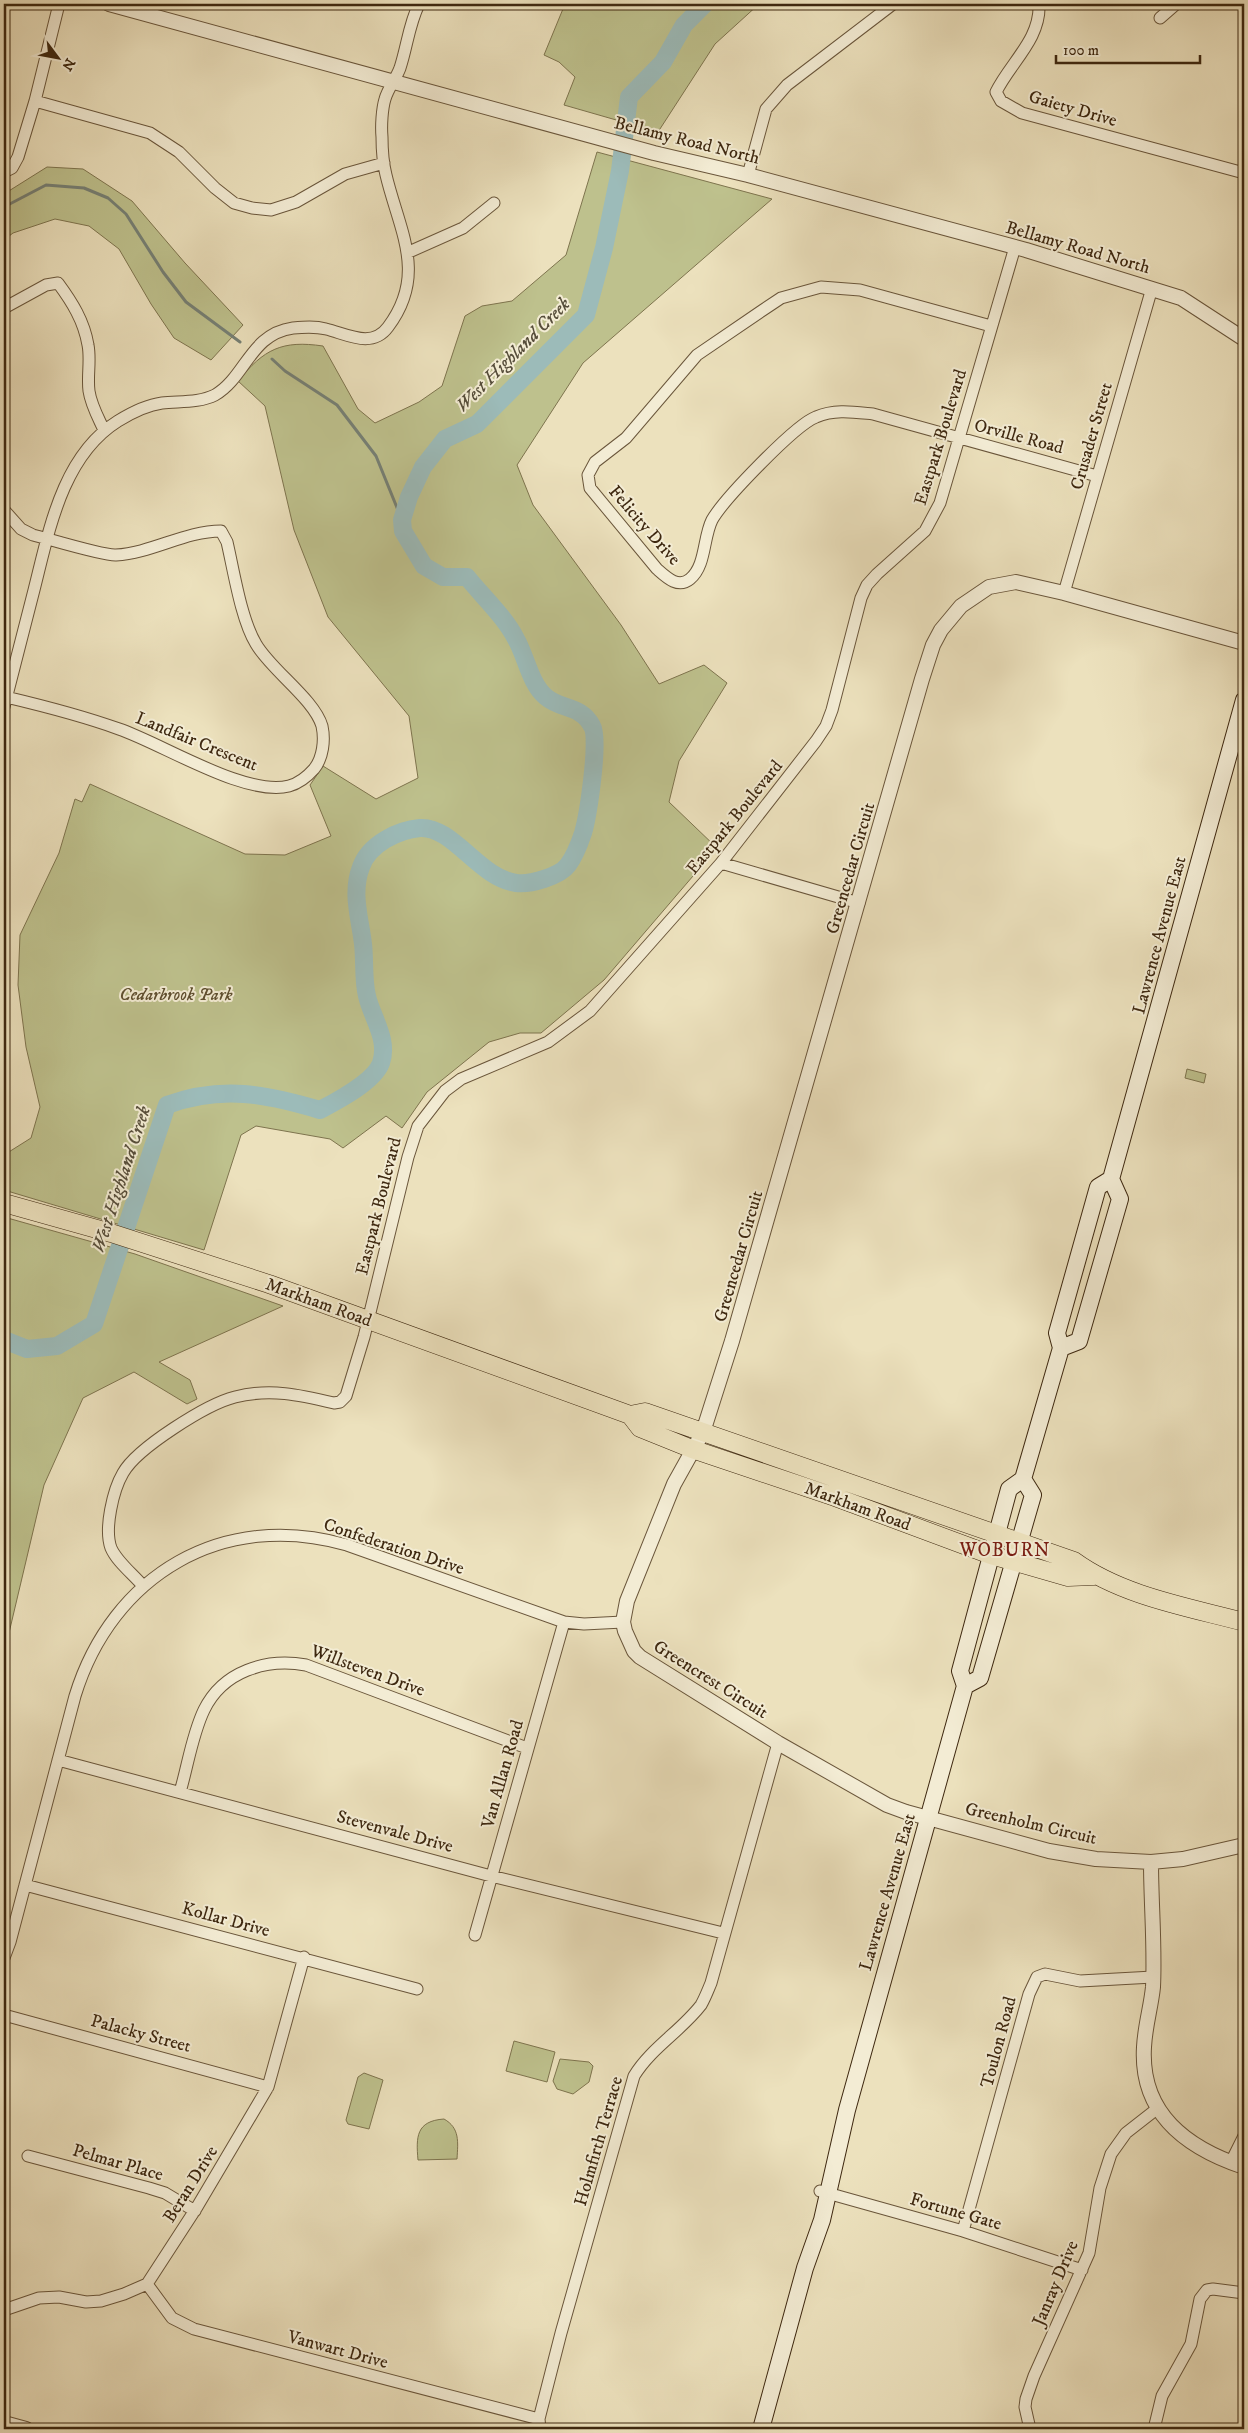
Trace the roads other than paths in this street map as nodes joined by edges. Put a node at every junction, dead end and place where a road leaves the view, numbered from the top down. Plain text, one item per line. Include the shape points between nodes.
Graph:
1 (59, 4) edge
2 (109, 4) edge
3 (419, 4) edge
4 (893, 4) edge
5 (1039, 4) edge
6 (1176, 4) edge
7 (1160, 18) dead end
8 (395, 81) junction
9 (35, 101) junction
10 (384, 164) junction
11 (4, 172) edge
12 (1244, 173) edge
13 (748, 175) junction
14 (494, 203) dead end
15 (1015, 248) junction
16 (408, 252) junction
17 (1152, 288) junction
18 (4, 308) edge
19 (992, 326) junction
20 (1244, 339) edge
21 (104, 430) junction
22 (960, 439) junction
23 (1097, 476) junction
24 (4, 510) edge
25 (48, 539) junction
26 (1064, 593) junction
27 (1244, 643) edge
28 (1244, 700) edge
29 (5, 702) edge
30 (721, 863) junction
31 (859, 903) junction
32 (1111, 1179) junction
33 (4, 1203) edge
34 (368, 1320) junction
35 (1061, 1348) junction
36 (630, 1414) junction
37 (703, 1432) junction
38 (692, 1449) junction
39 (1023, 1479) junction
40 (997, 1536) junction
41 (1019, 1542) junction
42 (991, 1555) junction
43 (1014, 1561) junction
44 (1094, 1576) junction
45 (143, 1586) junction
46 (564, 1622) junction
47 (623, 1622) junction
48 (1244, 1622) edge
49 (965, 1686) junction
50 (778, 1743) junction
51 (526, 1748) junction
52 (58, 1760) junction
53 (180, 1792) junction
54 (928, 1818) junction
55 (1244, 1845) edge
56 (1151, 1862) junction
57 (492, 1876) junction
58 (25, 1884) junction
59 (723, 1933) junction
60 (475, 1936) dead end
61 (304, 1957) junction
62 (4, 1958) edge
63 (1153, 1977) junction
64 (418, 1989) dead end
65 (4, 2015) edge
66 (268, 2087) junction
67 (1158, 2108) junction
68 (1244, 2136) edge
69 (28, 2156) dead end
70 (1231, 2162) junction
71 (1244, 2167) edge
72 (824, 2192) junction
73 (195, 2211) junction
74 (963, 2231) junction
75 (1082, 2270) junction
76 (147, 2284) junction
77 (1244, 2293) edge
78 (4, 2310) edge
79 (4, 2423) edge
80 (539, 2424) edge
81 (26, 2429) edge
82 (761, 2429) edge
83 (1030, 2429) edge
84 (1154, 2429) edge

1 - 9 street
2 - 8 street, Bellamy Road North
3 - 8 street
4 - 13 street via 787,85 766,109
5 - 12 street, Gaiety Drive via 1031,39 996,92 1001,102 1022,113
6 - 7 street
8 - 10 street via 385,99 381,134
8 - 13 street, Bellamy Road North via 654,153
9 - 10 street via 150,133 179,152 234,203 252,208 271,210 296,202 345,174
9 - 11 street via 18,157 12,168
10 - 16 street
13 - 15 street, Bellamy Road North
14 - 16 street via 463,228
15 - 17 street, Bellamy Road North
15 - 19 street, Eastpark Boulevard
16 - 21 street via 408,282 402,305 383,333 374,338 352,338 310,326 289,329 267,338 247,357 229,384 213,396 146,407
17 - 20 street, Bellamy Road North via 1182,298
17 - 23 street, Crusader Street
18 - 21 street via 46,285 58,283 84,326 89,346 89,391
19 - 22 street, Eastpark Boulevard
19 - 22 street, Felicity Drive via 841,287 821,287 781,298 697,355 626,438 595,462 588,482 597,498 657,569 670,581 688,581 697,573 705,539 723,503 799,426 816,417 836,411 873,414
21 - 25 street via 80,458 61,496
22 - 23 street, Orville Road
22 - 30 street, Eastpark Boulevard via 940,503 925,531 867,585 826,726
23 - 26 street, Crusader Street
24 - 25 street via 20,529
25 - 29 street
25 - 29 street, Landfair Crescent via 114,556 208,531 221,531 256,644 313,710 322,725 322,752 305,779 289,786 269,787 234,779 120,729
26 - 27 street, Greencedar Circuit
26 - 31 street, Greencedar Circuit via 1016,582 989,587 961,606 941,630 922,679
28 - 32 main road, Lawrence Avenue East
30 - 31 street
30 - 34 street, Eastpark Boulevard via 590,1011 570,1028 548,1042 461,1079 444,1091 418,1126 412,1140
31 - 37 street, Greencedar Circuit via 755,1268
32 - 35 main road, Lawrence Avenue East via 1098,1187 1057,1333
32 - 35 main road via 1120,1199 1079,1341
33 - 34 main road, Markham Road via 268,1284
34 - 36 main road, Markham Road
34 - 45 street, Eastpark Boulevard via 346,1396 340,1402 280,1392 236,1397 189,1418 130,1464 120,1480 108,1524 111,1548
35 - 39 main road, Lawrence Avenue East
36 - 37 main road, Markham Road via 645,1412
36 - 38 main road, Markham Road via 640,1428
37 - 38 street
37 - 40 main road, Markham Road
38 - 42 main road, Markham Road via 836,1496
38 - 47 street via 638,1571
39 - 40 main road, Lawrence Avenue East via 1009,1489
39 - 41 main road via 1033,1494
40 - 41 main road, Markham Road
40 - 42 main road, Lawrence Avenue East
41 - 43 main road
41 - 44 main road, Markham Road via 1074,1561
42 - 43 main road, Markham Road
42 - 49 main road, Lawrence Avenue East via 960,1671
43 - 44 main road, Markham Road via 1068,1577
43 - 49 main road via 980,1678
44 - 48 main road, Markham Road via 1153,1597
45 - 46 street, Confederation Drive via 168,1568 212,1546 239,1538 295,1535 347,1545
45 - 52 street, Confederation Drive via 120,1609 97,1642 80,1678
46 - 47 street, Confederation Drive
46 - 51 street, Van Allan Road
47 - 50 street, Greencrest Circuit via 630,1644 640,1657
49 - 54 main road, Lawrence Avenue East
50 - 54 street, Greencrest Circuit via 887,1805
50 - 59 street, Holmfirth Terrace
51 - 53 street, Willsteven Drive via 306,1665 279,1663 258,1666 238,1674 217,1692 204,1710
51 - 57 street, Van Allan Road
52 - 53 street, Stevenvale Drive
52 - 58 street, Confederation Drive
53 - 57 street, Stevenvale Drive
54 - 56 street, Greenholm Circuit via 1080,1857
54 - 72 main road, Lawrence Avenue East
55 - 56 street, Greenholm Circuit via 1183,1859
56 - 63 street
57 - 59 street, Stevenvale Drive
57 - 60 street, Van Allan Road
58 - 61 street, Kollar Drive
58 - 62 street, Confederation Drive
59 - 80 street, Holmfirth Terrace via 711,1983 702,2002 634,2076 561,2333
61 - 64 street, Kollar Drive
61 - 66 street, Beran Drive
63 - 67 street via 1144,2059
63 - 74 street, Toulon Road via 1080,1981 1045,1974 1037,1977 1028,1994
65 - 66 street, Palacky Street
66 - 73 street, Beran Drive
67 - 70 street via 1190,2143
67 - 75 street, Janray Drive via 1126,2133 1110,2154 1100,2188 1092,2242
68 - 70 street
69 - 73 street, Pelmar Place via 165,2193
70 - 71 street
72 - 74 street, Fortune Gate
72 - 82 main road, Lawrence Avenue East
73 - 76 street, Beran Drive
74 - 75 street, Fortune Gate
75 - 83 street, Janray Drive via 1026,2399
76 - 78 street via 101,2301 39,2298
76 - 80 street, Vanwart Drive via 172,2318 194,2330
77 - 84 street via 1213,2288 1200,2299 1191,2344 1162,2396
79 - 81 street

